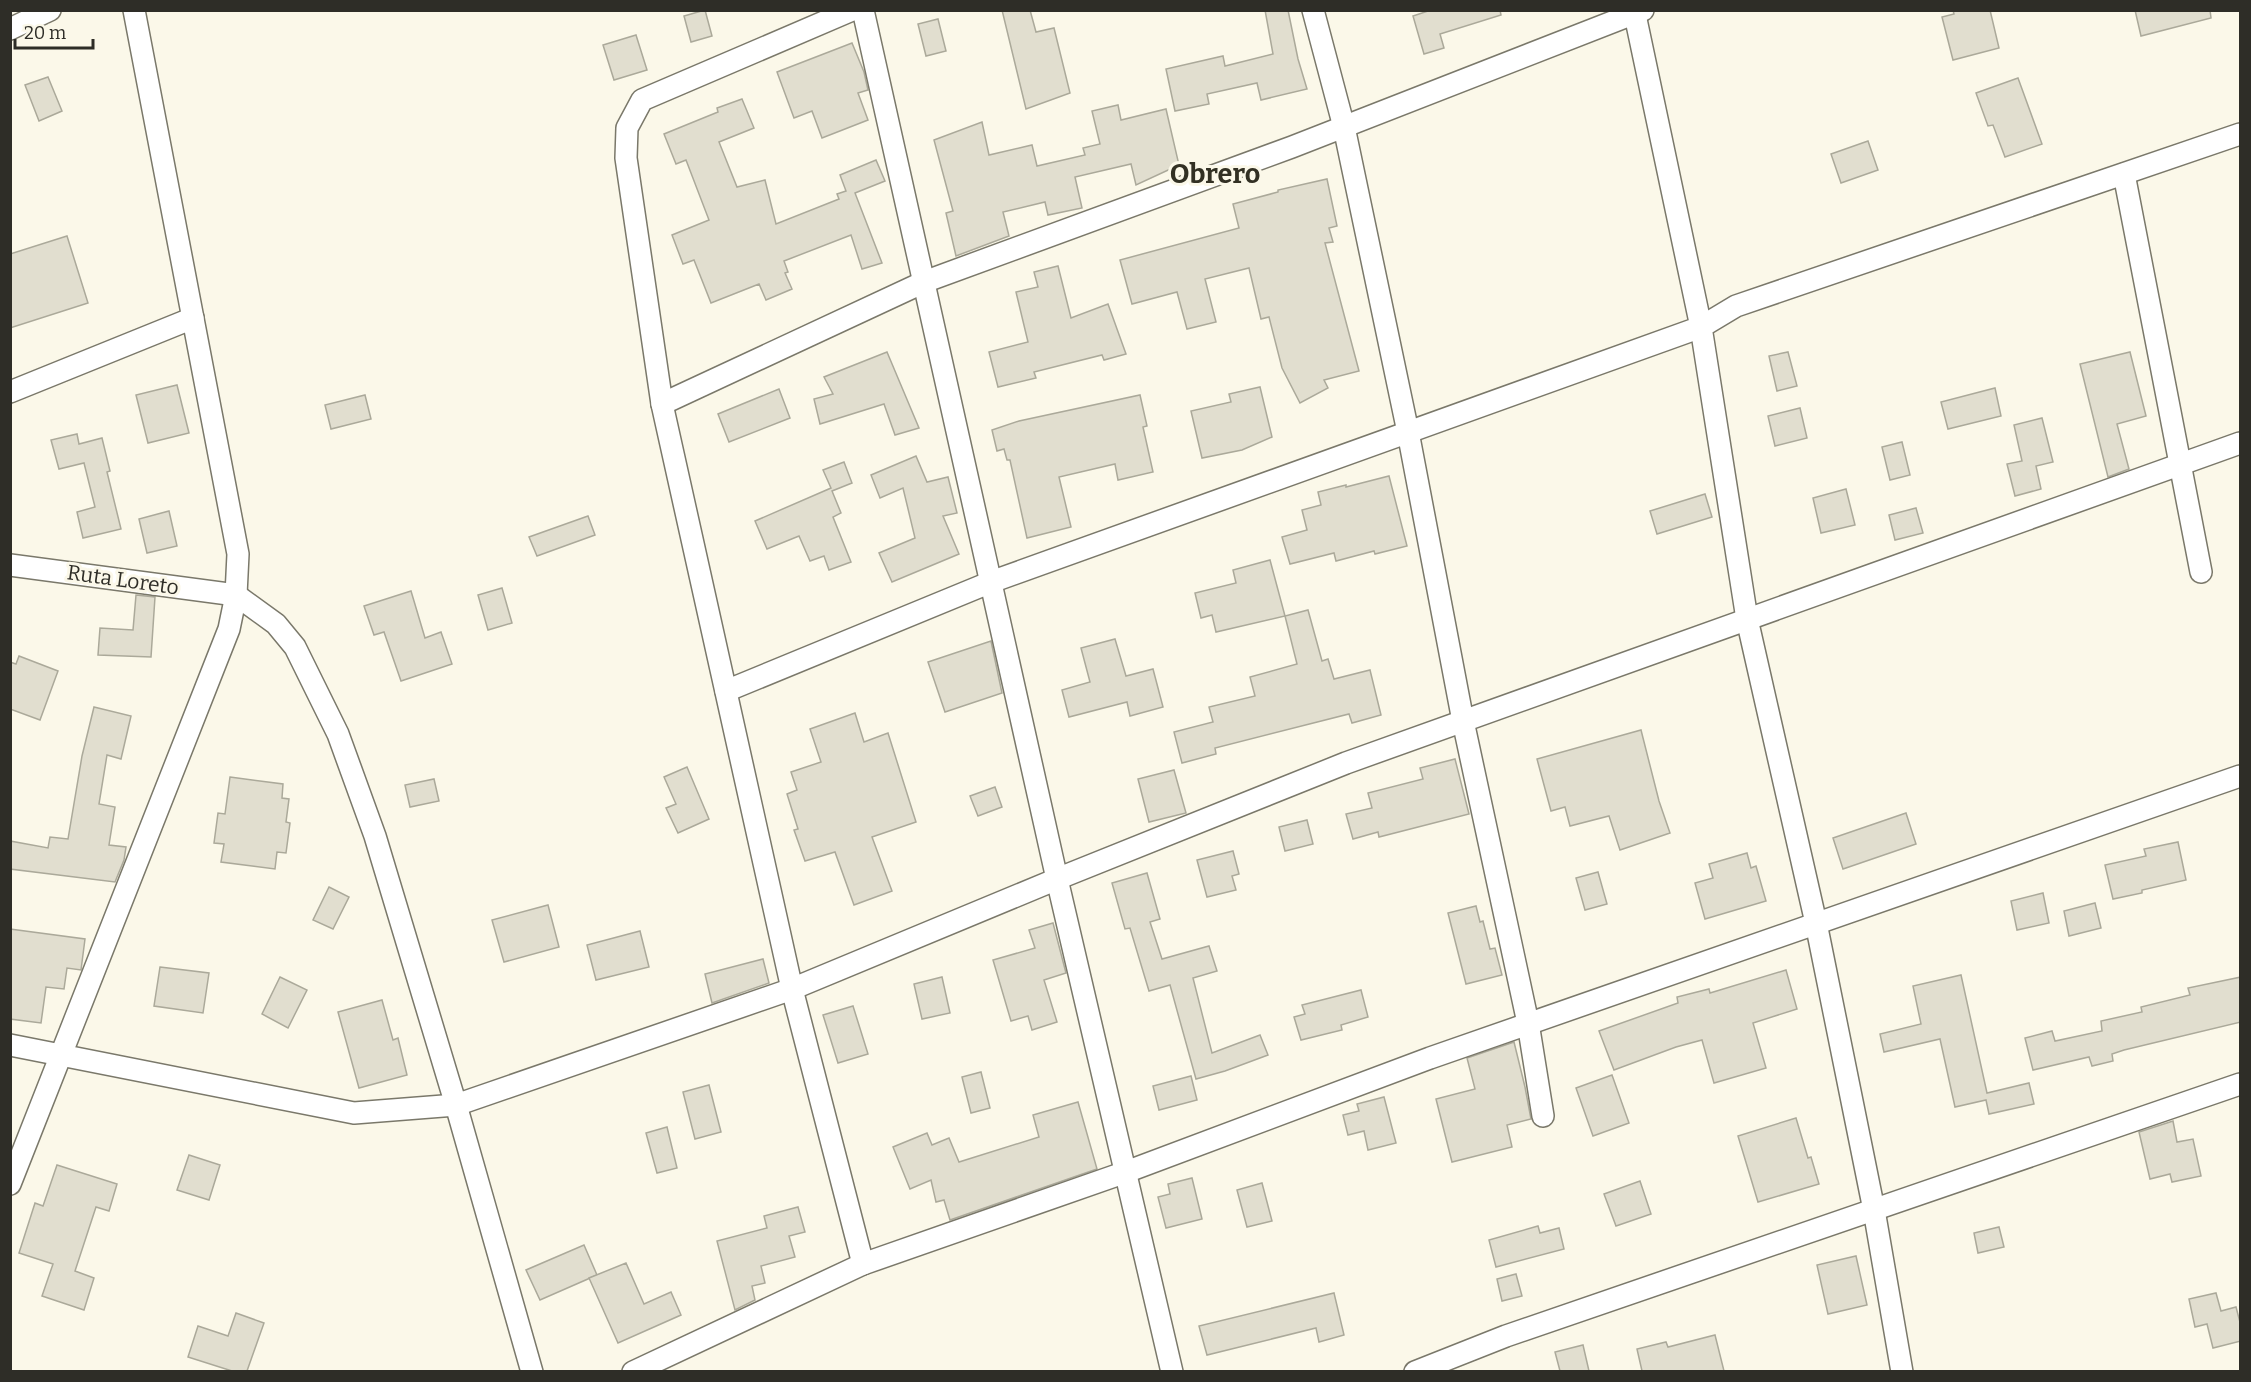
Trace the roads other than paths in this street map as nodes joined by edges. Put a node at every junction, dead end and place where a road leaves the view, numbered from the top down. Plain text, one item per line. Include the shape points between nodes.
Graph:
1 (50, 10) edge
2 (134, 10) edge
3 (852, 10) edge
4 (863, 10) edge
5 (1313, 10) edge
6 (1637, 12) edge
7 (10, 29) edge
8 (1344, 127) junction
9 (2241, 134) edge
10 (2124, 174) junction
11 (924, 282) junction
12 (193, 318) junction
13 (1701, 327) junction
14 (10, 392) edge
15 (662, 404) junction
16 (1408, 432) junction
17 (2241, 443) edge
18 (2180, 463) junction
19 (10, 565) edge
20 (2201, 572) dead end
21 (991, 582) junction
22 (236, 595) junction
23 (1747, 619) junction
24 (726, 691) junction
25 (1463, 721) junction
26 (2241, 776) edge
27 (1057, 879) junction
28 (1816, 923) junction
29 (792, 989) junction
30 (1528, 1023) junction
31 (10, 1046) edge
32 (61, 1056) junction
33 (2241, 1084) edge
34 (456, 1105) junction
35 (1544, 1116) dead end
36 (1126, 1172) junction
37 (10, 1184) edge
38 (1874, 1210) junction
39 (863, 1264) junction
40 (532, 1371) edge
41 (633, 1371) edge
42 (1172, 1371) edge
43 (1414, 1371) edge
44 (1902, 1371) edge

1 - 7 street
2 - 12 street
3 - 15 street via 642,100 627,128 626,158
4 - 11 street
5 - 8 street
6 - 8 street
6 - 13 street
8 - 11 street
8 - 16 street
9 - 10 street
10 - 13 street via 1736,306
10 - 18 street
11 - 15 street
11 - 21 street
12 - 14 street
12 - 22 street via 238,554
13 - 16 street
13 - 23 street
15 - 24 street
16 - 21 street
16 - 25 street
17 - 18 street
18 - 20 street
18 - 23 street
19 - 22 street, Ruta Loreto
21 - 24 street
21 - 27 street
22 - 32 street via 229,629
22 - 34 street via 276,624 295,647 338,734 375,836
23 - 25 street
23 - 28 street
24 - 29 street
25 - 27 street via 1346,763
25 - 30 street
26 - 28 street
27 - 29 street
27 - 36 street
28 - 30 street
28 - 38 street
29 - 34 street
29 - 39 street
30 - 35 street
30 - 36 street
31 - 32 street
32 - 34 street via 354,1113
32 - 37 street
33 - 38 street
34 - 40 street
36 - 39 street
36 - 42 street
38 - 43 street
38 - 44 street
39 - 41 street

